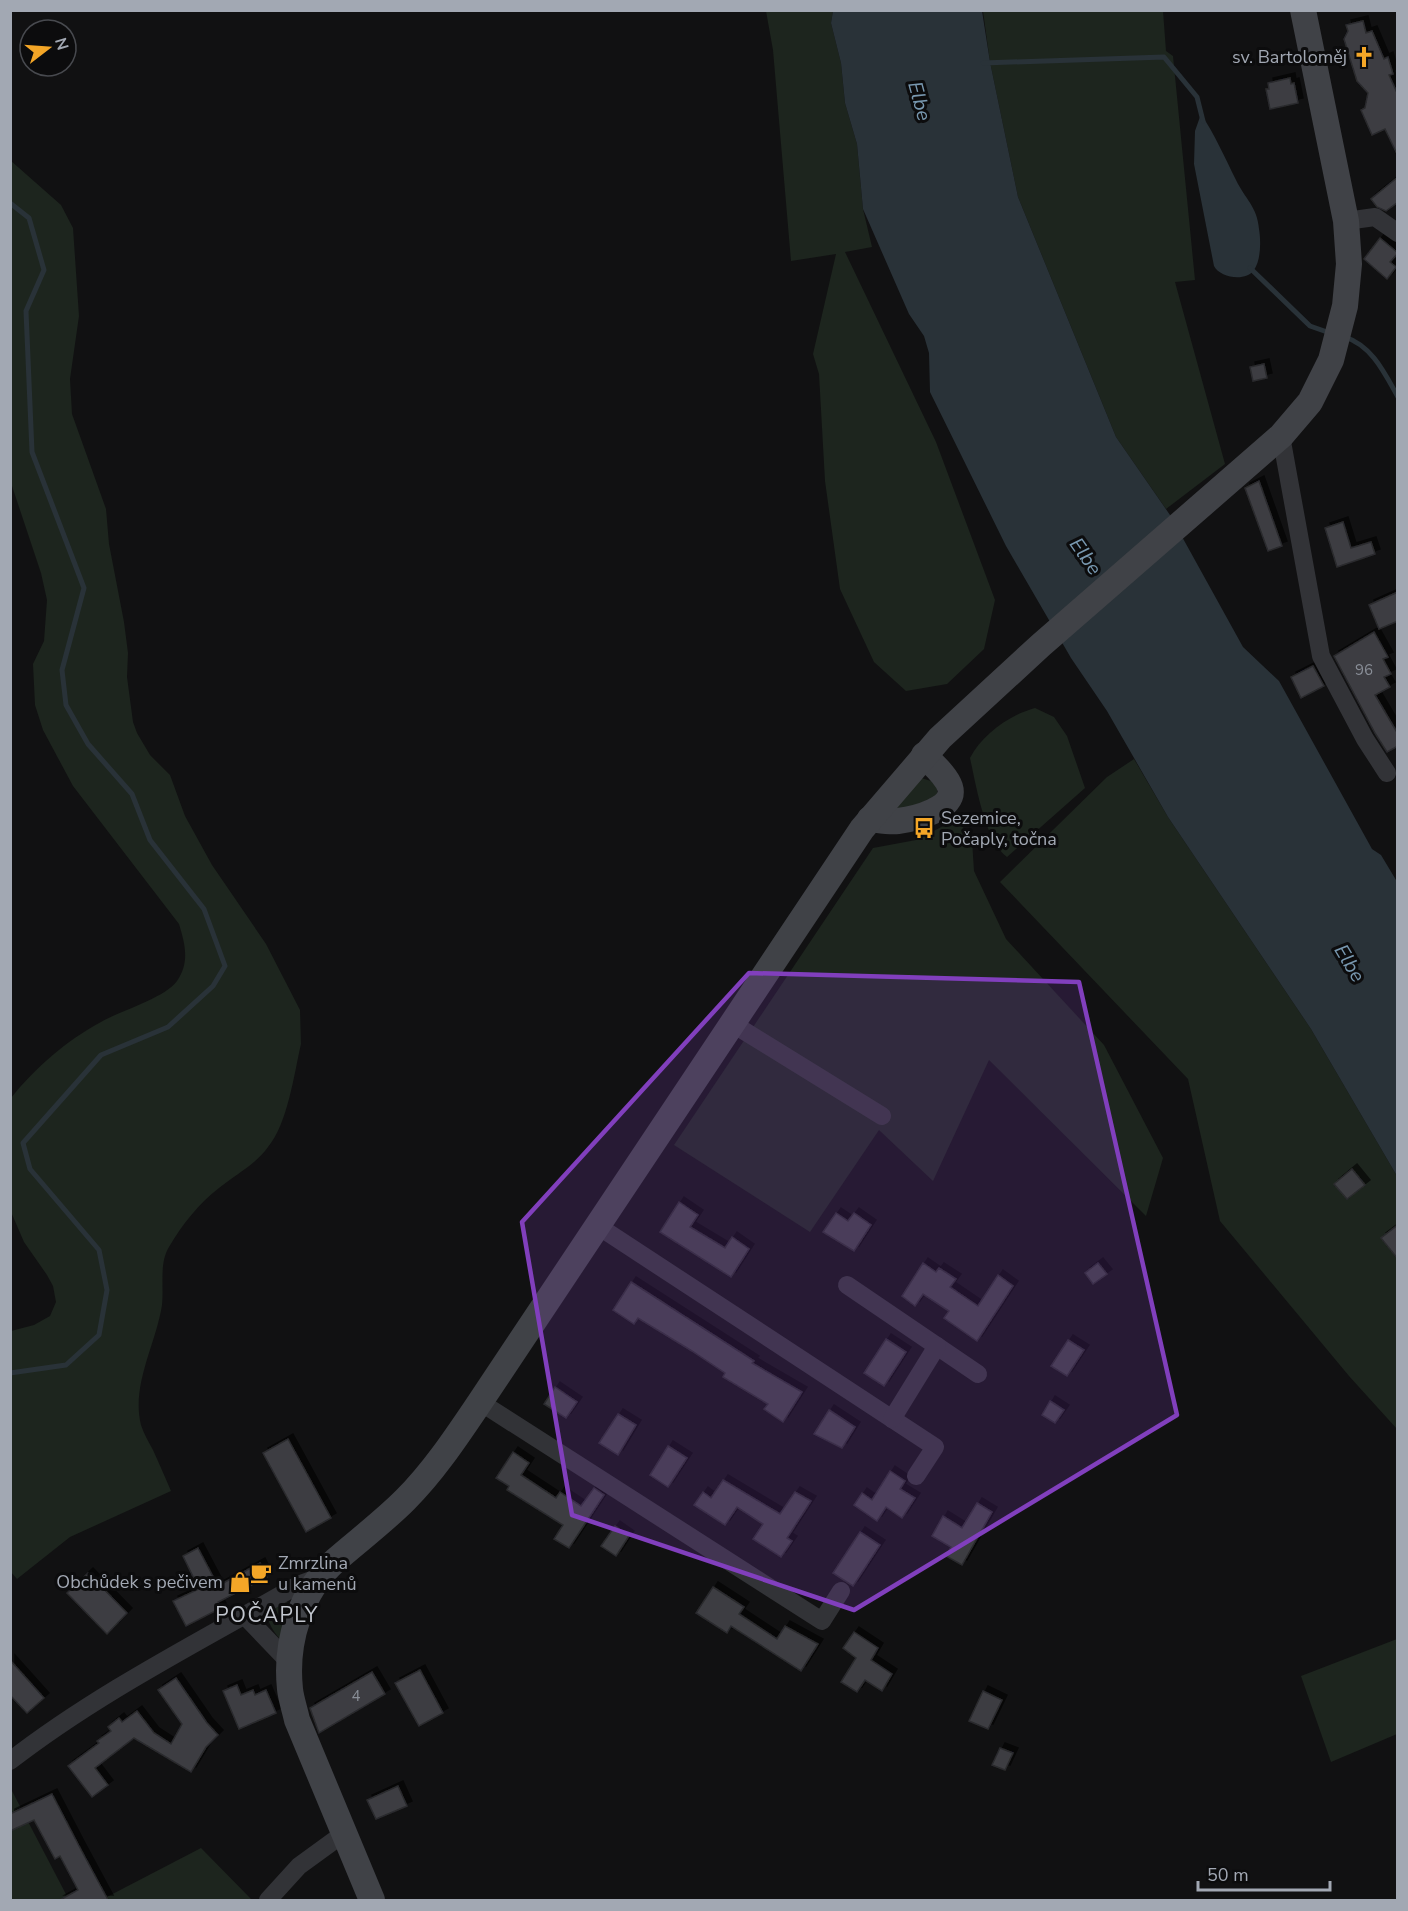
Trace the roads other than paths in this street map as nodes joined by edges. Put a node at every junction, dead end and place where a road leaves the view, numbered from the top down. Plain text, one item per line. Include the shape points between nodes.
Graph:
1 (1303, 10) edge
2 (1346, 221) junction
3 (1398, 233) edge
4 (1281, 436) junction
5 (924, 754) junction
6 (1387, 773) dead end
7 (870, 819) junction
8 (732, 1024) junction
9 (882, 1116) dead end
10 (598, 1226) junction
11 (846, 1285) dead end
12 (938, 1346) junction
13 (978, 1374) dead end
14 (480, 1402) junction
15 (892, 1419) junction
16 (916, 1476) dead end
17 (320, 1578) junction
18 (841, 1591) dead end
19 (245, 1616) junction
20 (289, 1662) junction
21 (10, 1761) edge
22 (343, 1834) junction
23 (268, 1900) edge
24 (372, 1900) edge

1 - 2 street
2 - 3 street via 1375,218
2 - 4 street via 1349,264 1345,306 1331,360 1310,402
4 - 5 street via 1041,645
4 - 6 street via 1321,656
5 - 7 street
5 - 7 street via 950,786 948,802 936,810 897,821
7 - 8 street
8 - 9 street
8 - 10 street
10 - 14 street
10 - 15 street
11 - 12 street
12 - 13 street
12 - 15 street
14 - 17 street via 437,1464 380,1524 334,1561
14 - 18 street via 822,1620
15 - 16 street via 935,1447
17 - 19 street via 298,1585
17 - 20 street via 300,1611
19 - 20 street
19 - 21 street via 81,1710
20 - 22 street via 297,1720
22 - 23 street via 299,1866
22 - 24 street

